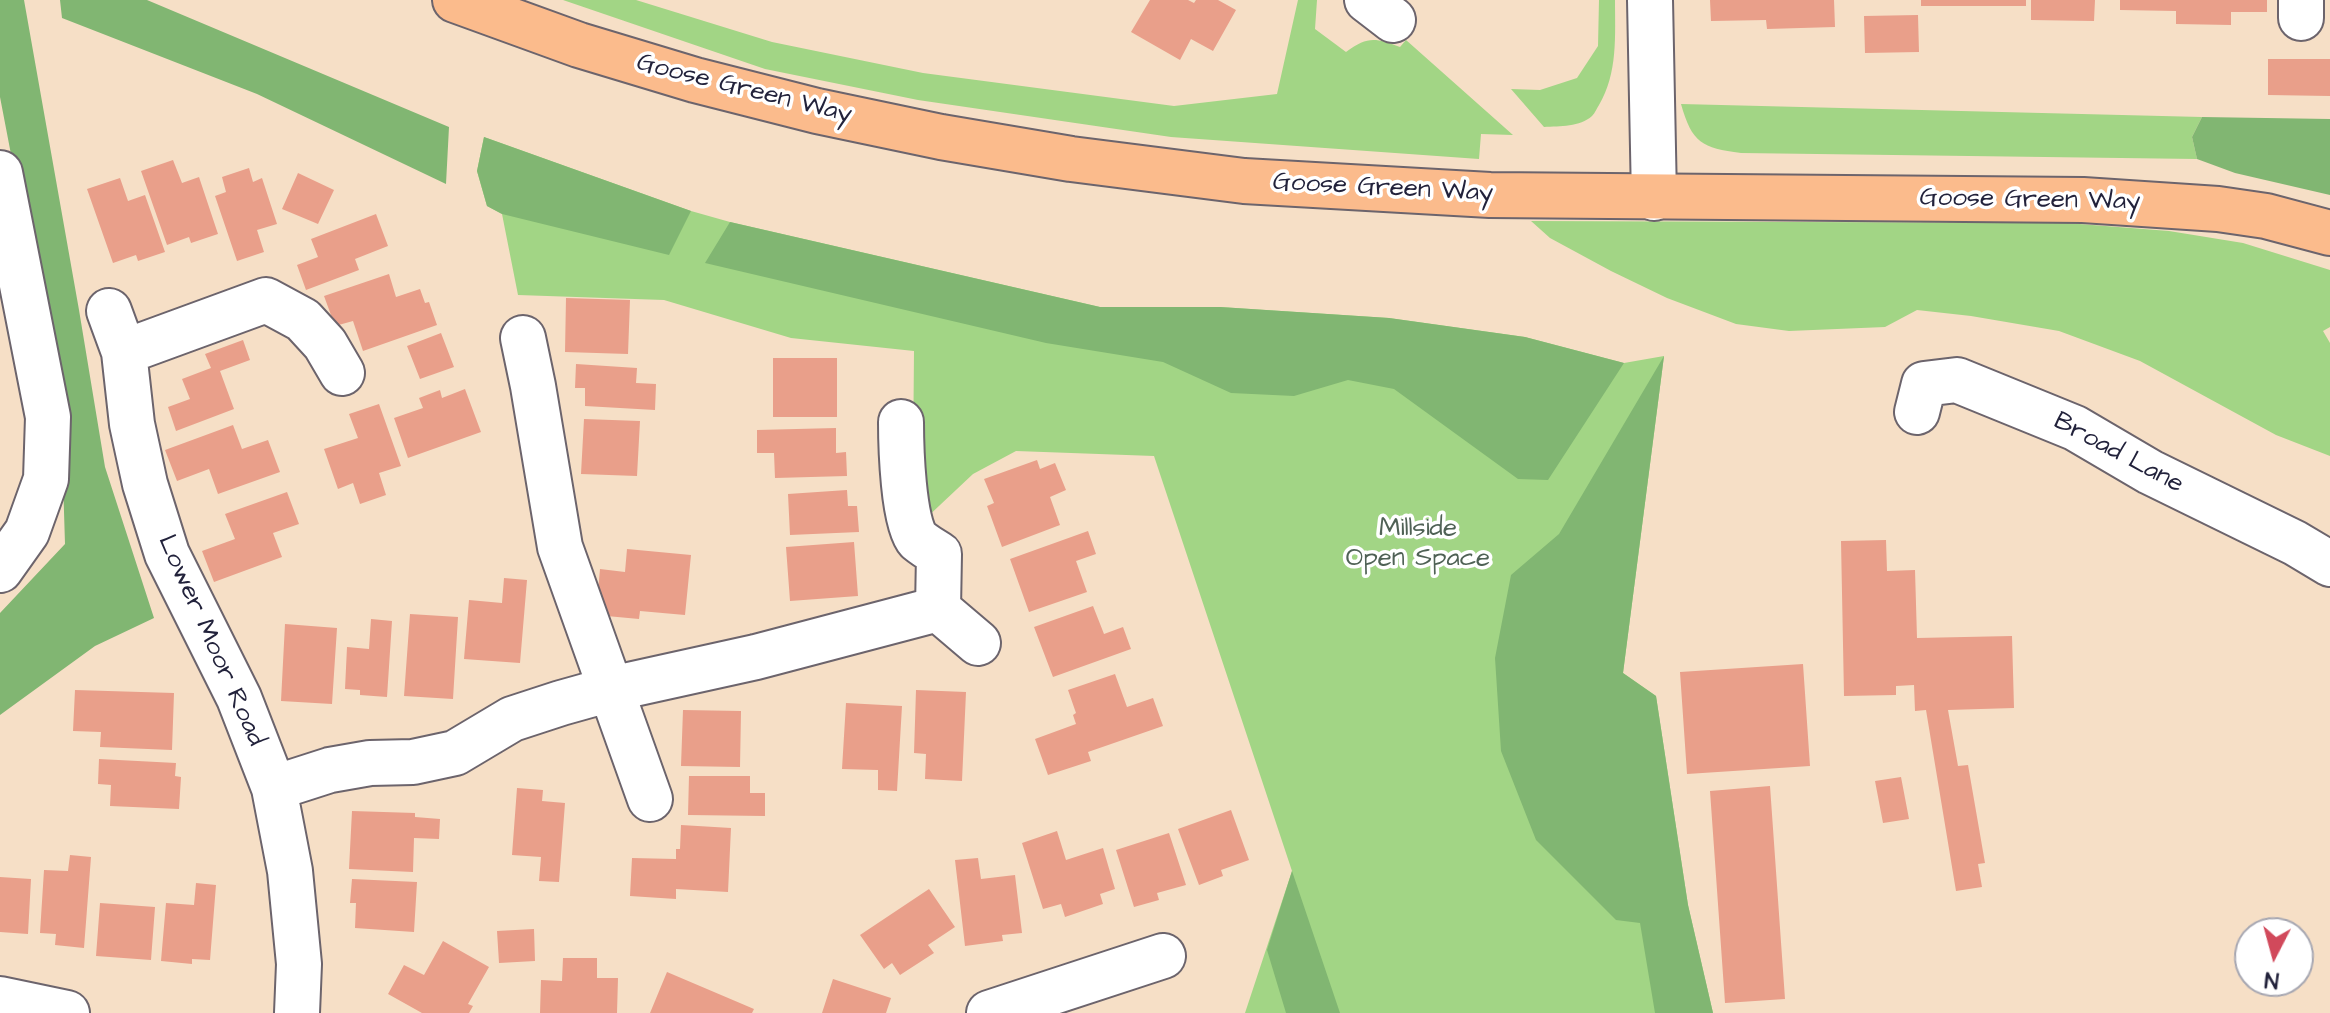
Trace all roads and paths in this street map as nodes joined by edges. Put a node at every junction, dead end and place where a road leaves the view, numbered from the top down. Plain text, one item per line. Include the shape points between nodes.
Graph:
1 (455, 0) edge
2 (1650, 0) edge
3 (0, 173) edge
4 (1654, 198) junction
5 (2330, 233) edge
6 (109, 311) dead end
7 (523, 338) dead end
8 (124, 352) junction
9 (342, 373) dead end
10 (1917, 412) dead end
11 (901, 422) dead end
12 (2330, 564) edge
13 (0, 570) edge
14 (938, 609) junction
15 (978, 643) dead end
16 (611, 689) junction
17 (274, 788) junction
18 (650, 799) dead end
19 (1163, 956) dead end
20 (0, 999) edge
21 (67, 1013) edge
22 (297, 1013) edge
23 (989, 1013) edge

1 - 4 main road, Goose Green Way via 579,45 711,84 941,137 1071,159 1353,189
2 - 4 street
3 - 13 street via 48,417 46,479 27,532
4 - 5 main road, Goose Green Way via 2157,203 2266,216
6 - 8 street, Lower Moor Road
7 - 16 street via 560,547
8 - 9 street via 266,300 303,320
8 - 17 street, Lower Moor Road via 132,424 167,554 239,698
10 - 12 street, Broad Lane via 1924,384 1957,380 2075,428
11 - 14 street via 905,497 916,538 939,554
14 - 15 street
14 - 16 street
16 - 17 street via 512,719 455,753 330,770
16 - 18 street
17 - 22 street, Lower Moor Road via 290,871 299,964
19 - 23 street
20 - 21 street

